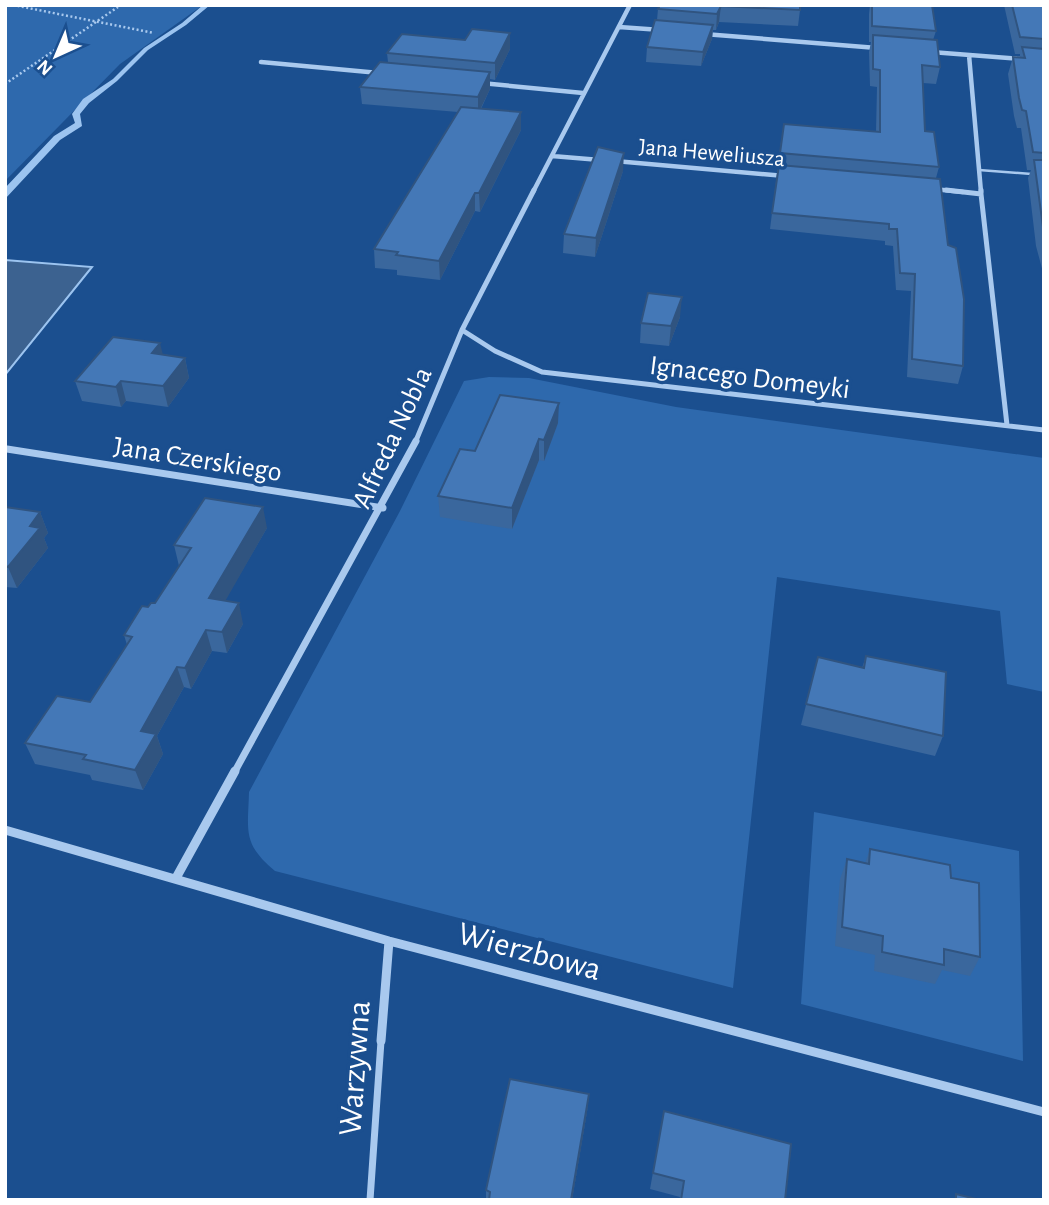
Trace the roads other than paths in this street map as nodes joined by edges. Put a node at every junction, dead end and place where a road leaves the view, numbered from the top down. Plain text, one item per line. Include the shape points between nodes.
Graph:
1 (629, 5) edge
2 (620, 27) junction
3 (673, 31) edge
4 (700, 33) edge
5 (888, 49) edge
6 (929, 52) edge
7 (969, 55) junction
8 (1031, 60) edge
9 (261, 62) dead end
10 (385, 74) edge
11 (468, 82) edge
12 (583, 93) junction
13 (552, 156) junction
14 (979, 170) junction
15 (1044, 175) edge
16 (787, 177) edge
17 (926, 189) edge
18 (981, 194) junction
19 (462, 330) junction
20 (1007, 425) junction
21 (1044, 430) edge
22 (6, 450) edge
23 (383, 508) junction
24 (5, 830) edge
25 (176, 878) junction
26 (389, 941) junction
27 (381, 1041) joint
28 (1044, 1112) edge
29 (370, 1200) edge

1 - 2 street, Alfreda Nobla
2 - 3 street
2 - 12 street, Alfreda Nobla
4 - 5 street
6 - 7 street
7 - 8 street
7 - 14 street
9 - 10 street
11 - 12 street
12 - 13 street, Alfreda Nobla
13 - 16 street, Jana Heweliusza
13 - 19 street, Alfreda Nobla
14 - 15 lane
14 - 18 street
17 - 18 street
18 - 20 street
19 - 20 street, Ignacego Domeyki via 542,372
19 - 23 street, Alfreda Nobla via 410,456
20 - 21 street, Ignacego Domeyki
22 - 23 street, Jana Czerskiego
23 - 25 street, Alfreda Nobla
24 - 25 street, Wierzbowa
25 - 26 street, Wierzbowa
26 - 27 street, Warzywna
26 - 28 street, Wierzbowa
27 - 29 lane, Warzywna

